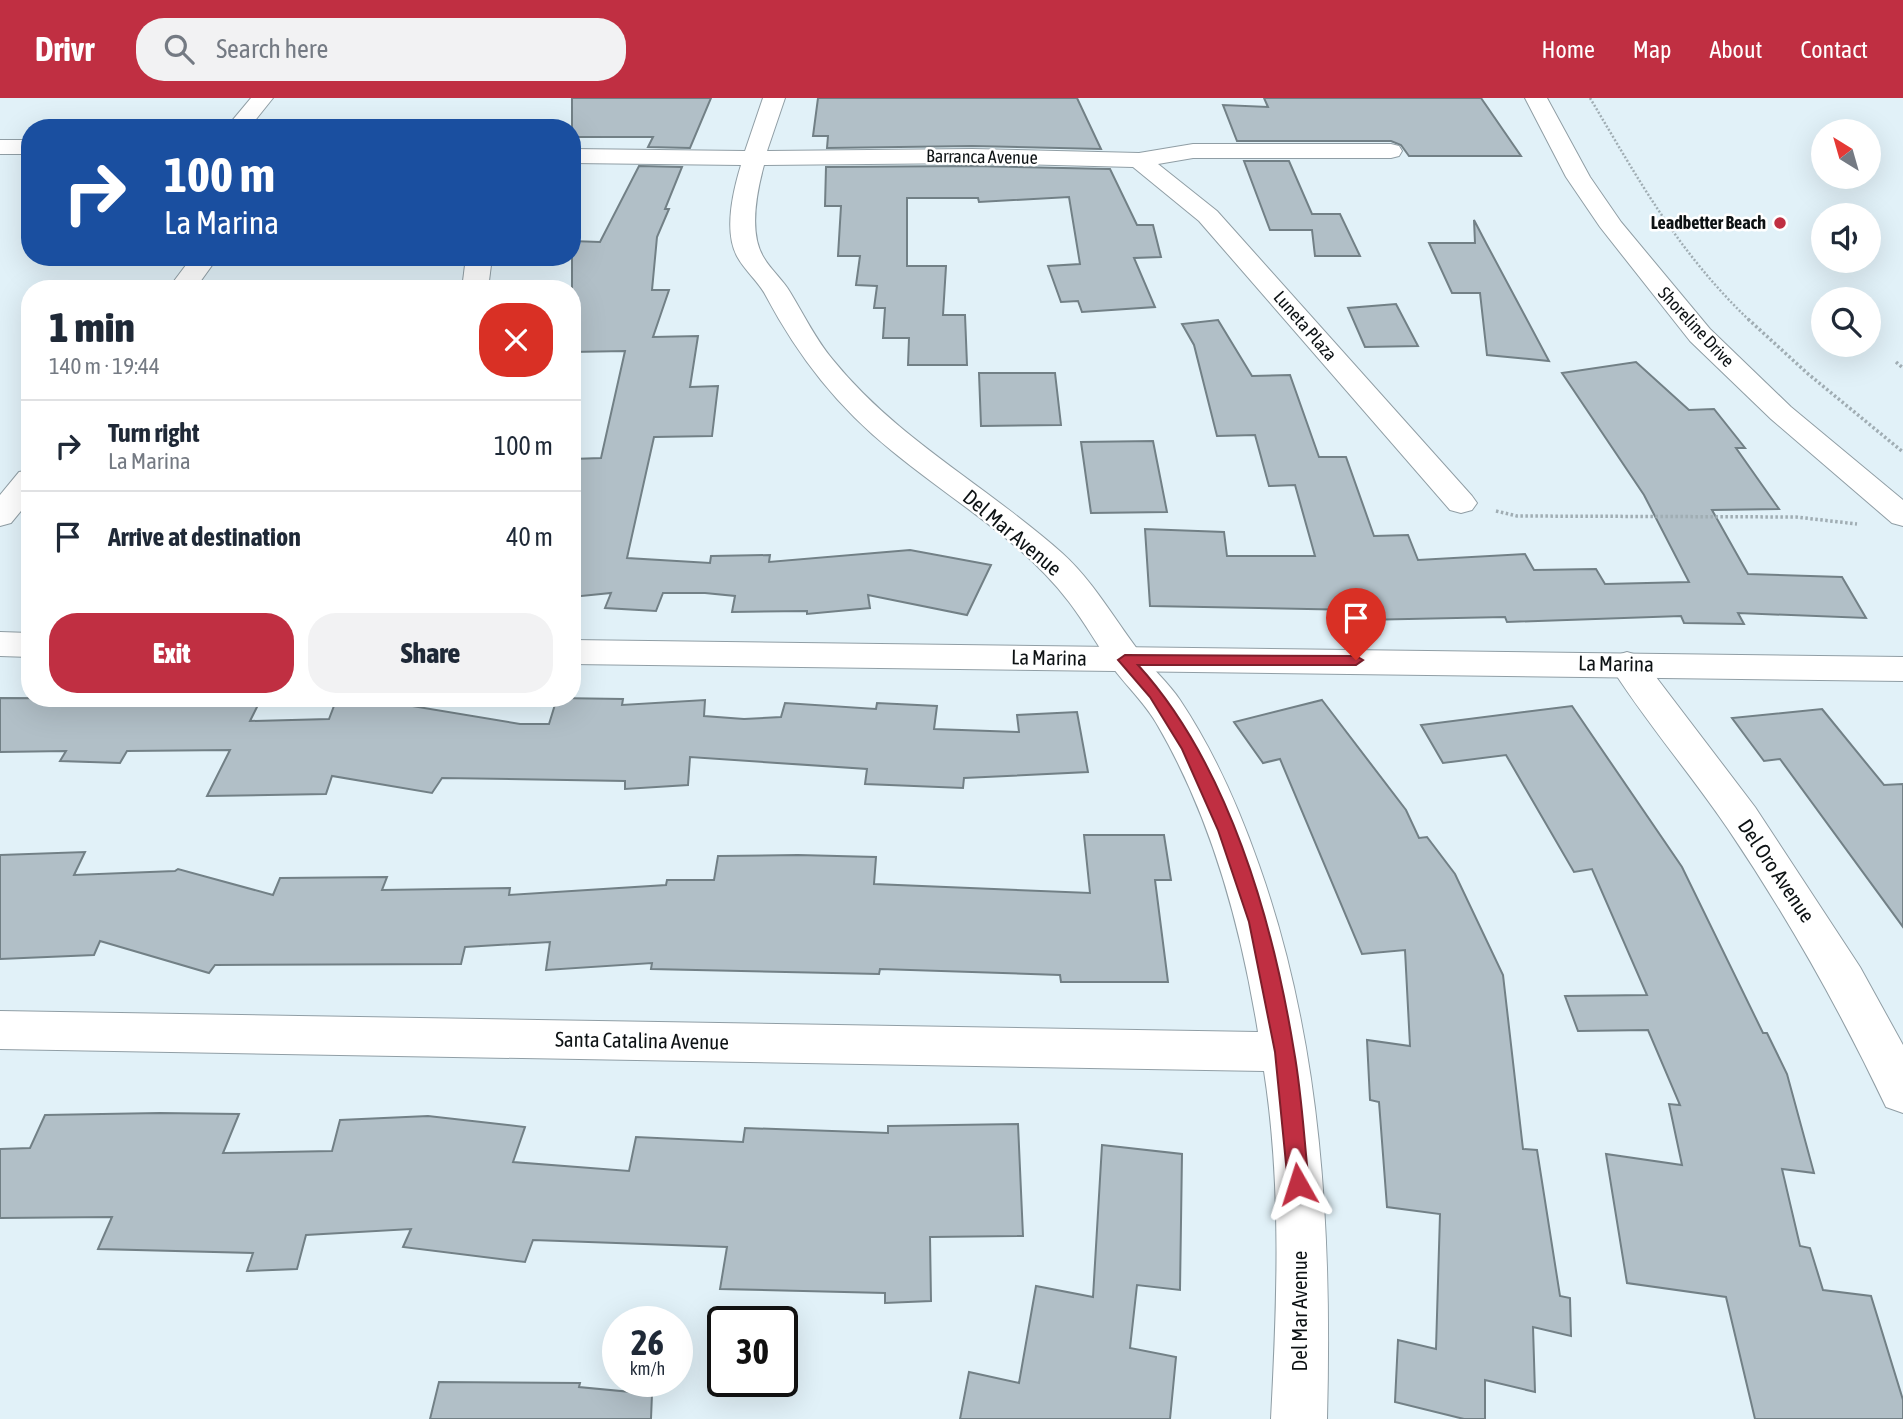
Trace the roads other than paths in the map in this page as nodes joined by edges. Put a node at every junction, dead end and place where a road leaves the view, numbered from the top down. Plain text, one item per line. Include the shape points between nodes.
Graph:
1 (262, 98) edge
2 (774, 98) edge
3 (1536, 98) edge
4 (244, 119) edge
5 (0, 147) edge
6 (21, 147) edge
7 (1391, 151) dead end
8 (581, 156) edge
9 (753, 159) junction
10 (1139, 160) junction
11 (21, 490) edge
12 (1461, 503) road end
13 (0, 516) edge
14 (1903, 516) edge
15 (0, 644) edge
16 (21, 645) edge
17 (581, 652) edge
18 (1125, 660) junction
19 (1627, 664) junction
20 (1903, 668) edge
21 (0, 1030) edge
22 (1285, 1052) junction
23 (1903, 1093) edge
24 (1298, 1419) edge

1 - 4 street
2 - 9 street, Del Mar Avenue
3 - 14 street, Shoreline Drive via 1578,177 1612,227 1700,335 1781,413
5 - 6 street
7 - 10 street, Barranca Avenue via 1193,151
8 - 9 street, Barranca Avenue
9 - 10 street, Barranca Avenue via 972,156
9 - 18 street, Del Mar Avenue via 746,250 824,369 917,457 1053,563 1100,616
10 - 12 street, Luneta Plaza via 1208,216
11 - 13 street
15 - 16 street
17 - 18 street, La Marina
18 - 19 street, La Marina
18 - 22 street, Del Mar Avenue via 1156,694 1189,748 1226,830 1257,922
19 - 20 street, La Marina
19 - 23 street, Del Oro Avenue via 1700,758 1805,912
21 - 22 street, Santa Catalina Avenue
22 - 24 street, Del Mar Avenue via 1298,1184 1302,1363

